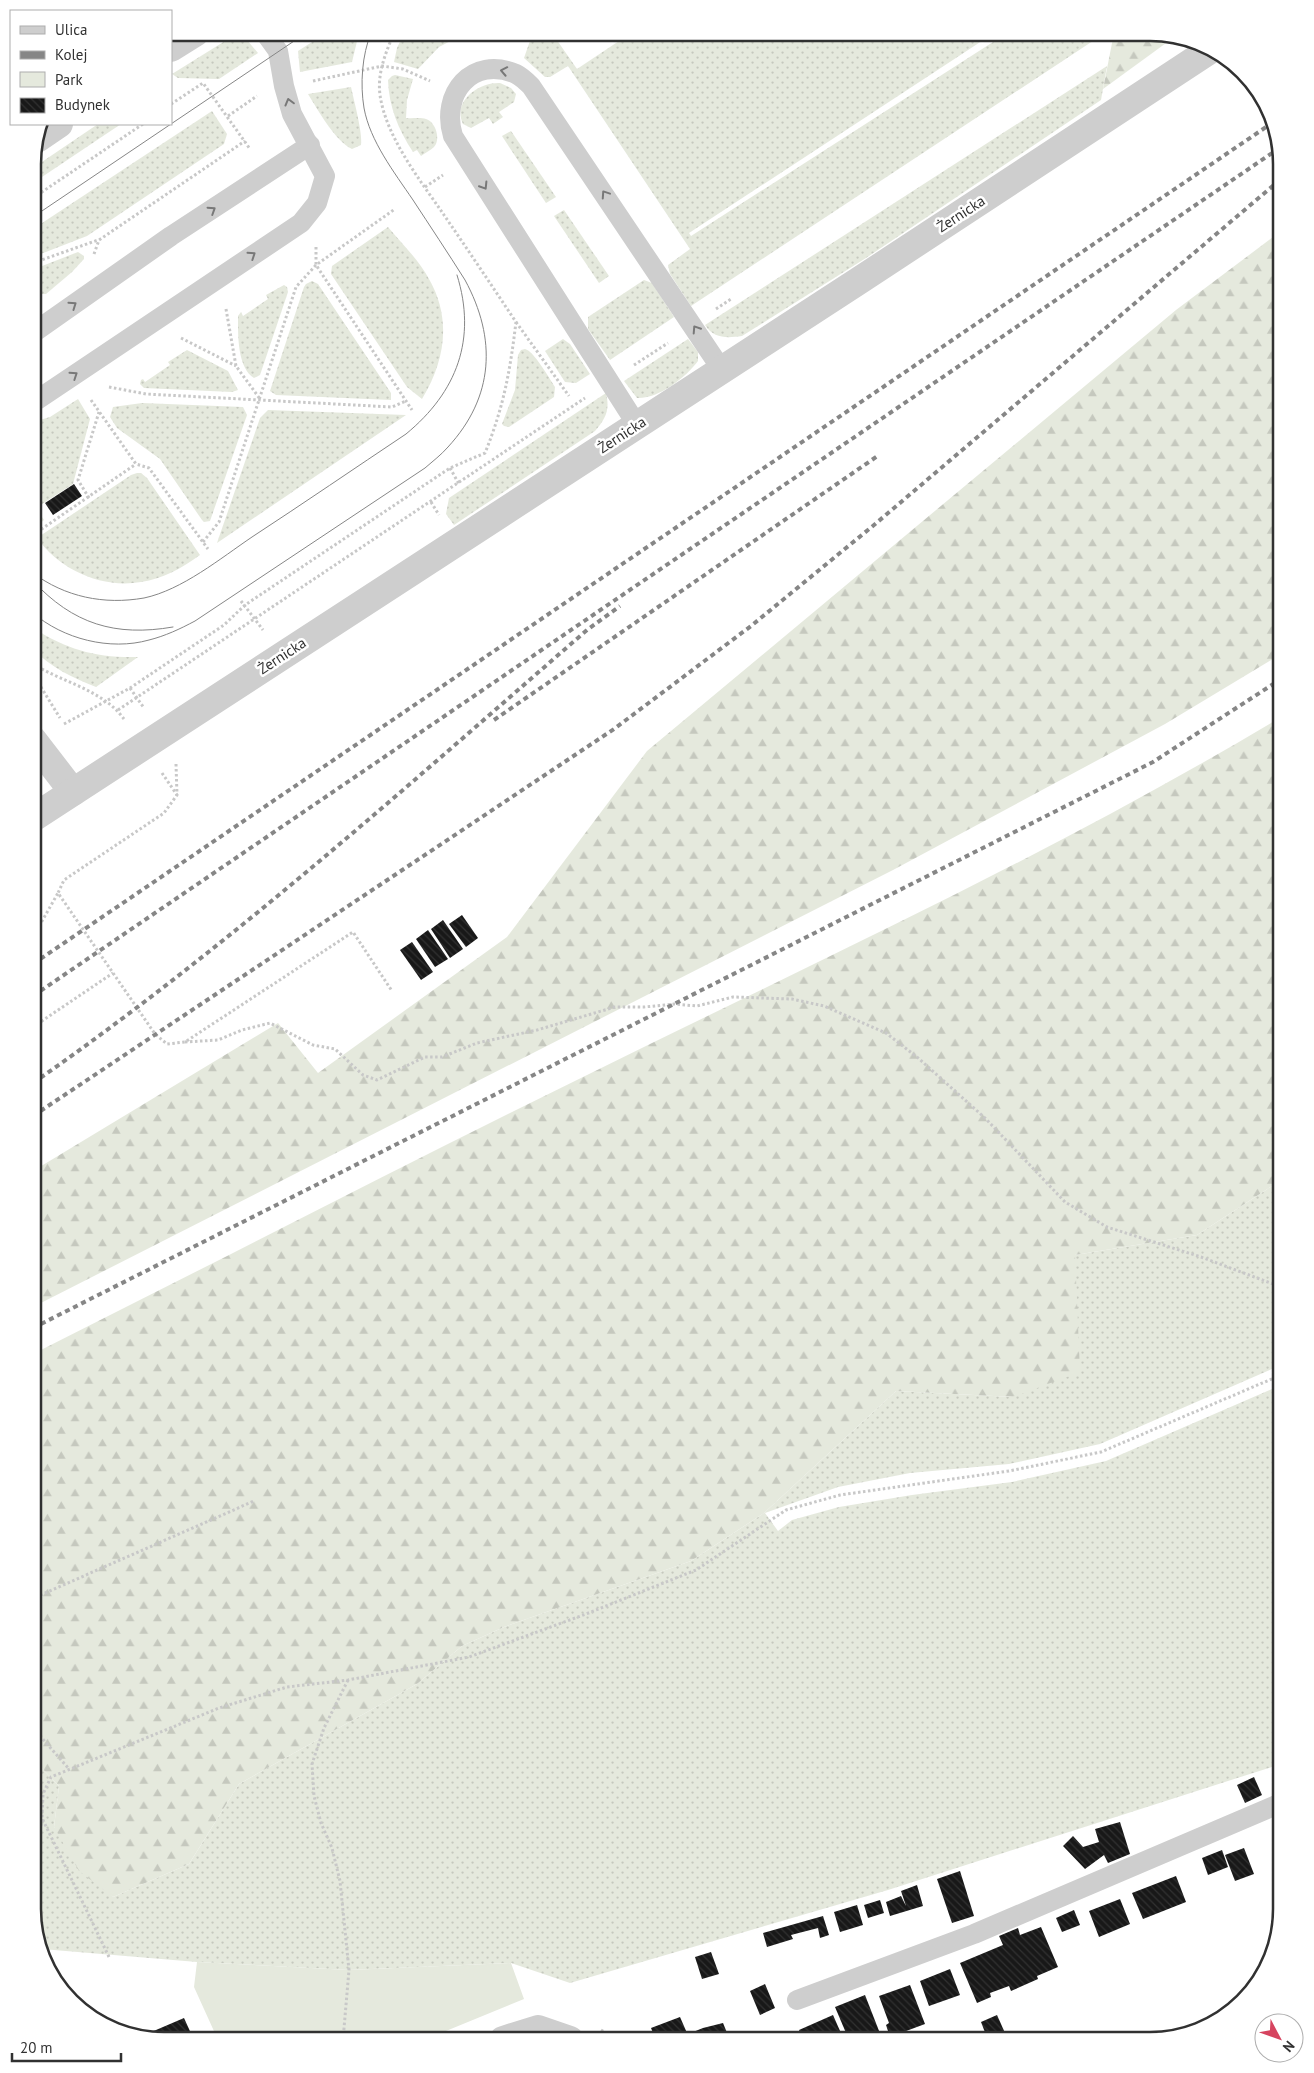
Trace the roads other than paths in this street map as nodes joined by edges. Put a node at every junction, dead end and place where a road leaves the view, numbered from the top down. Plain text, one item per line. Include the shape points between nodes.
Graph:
1 (272, 42) edge
2 (1204, 54) edge
3 (58, 125) edge
4 (45, 134) edge
5 (310, 145) junction
6 (42, 327) edge
7 (722, 370) junction
8 (42, 397) edge
9 (637, 425) junction
10 (42, 751) edge
11 (73, 792) junction
12 (42, 812) edge
13 (1273, 1807) edge
14 (796, 2000) dead end
15 (530, 2031) edge
16 (545, 2031) edge

5 -> 1 lane via 292,114 278,51
2 - 7 street, Żernicka
3 - 4 street
6 -> 5 lane via 171,236
8 -> 5 lane via 301,223 317,203 325,176
7 - 9 street, Żernicka
7 -> 9 lane via 532,86 518,75 503,70 486,70 470,76 454,93 449,123 452,136
9 - 11 street, Żernicka
10 - 11 street
11 - 12 street, Żernicka
13 - 14 lane via 974,1934
15 - 16 street

